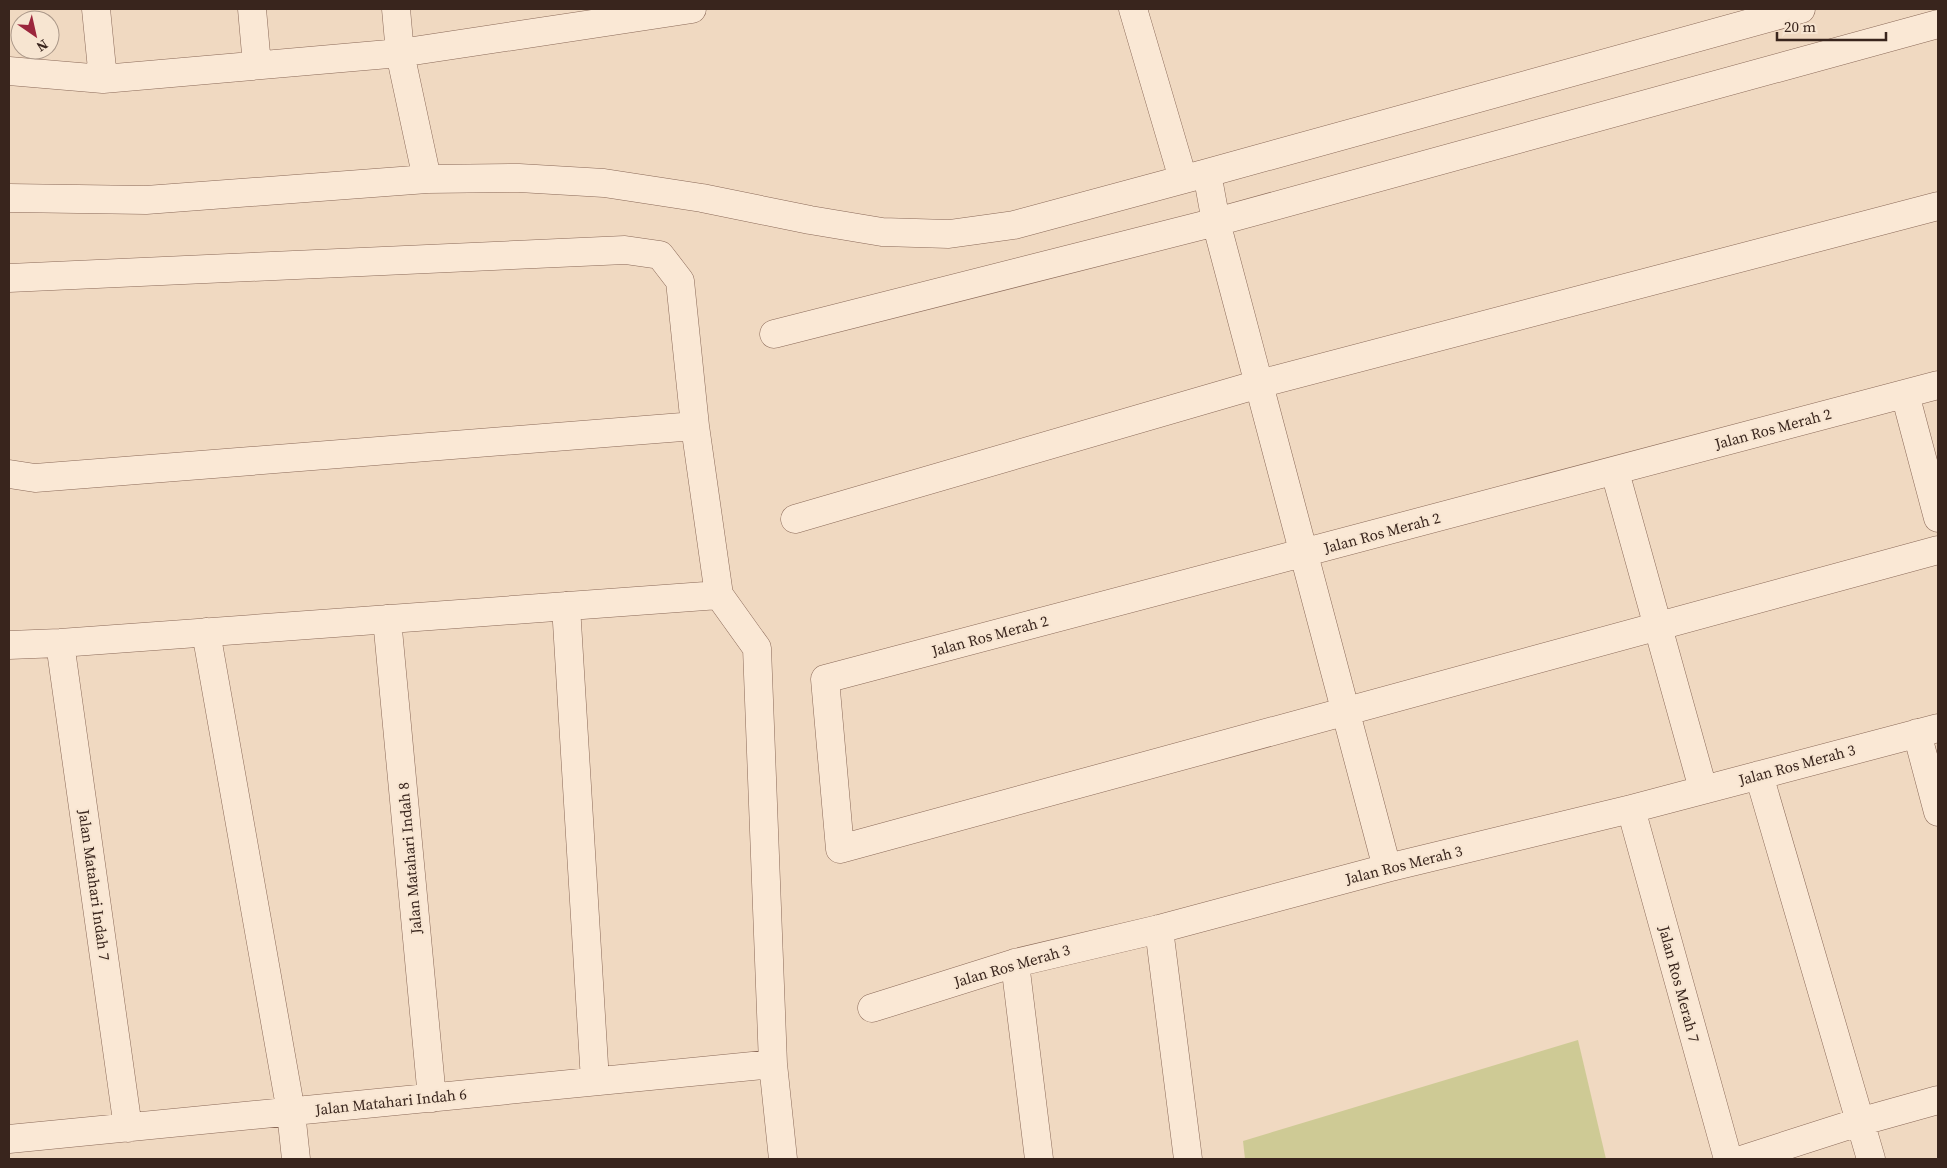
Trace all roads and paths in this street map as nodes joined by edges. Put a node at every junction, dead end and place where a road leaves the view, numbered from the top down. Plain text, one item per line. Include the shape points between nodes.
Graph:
1 (96, 9) edge
2 (252, 9) edge
3 (396, 9) edge
4 (692, 9) edge
5 (1133, 9) edge
6 (1801, 9) edge
7 (1938, 24) edge
8 (400, 53) junction
9 (258, 66) junction
10 (9, 71) edge
11 (103, 79) junction
12 (1195, 176) junction
13 (428, 178) junction
14 (9, 198) edge
15 (1938, 206) edge
16 (1216, 222) junction
17 (9, 278) edge
18 (774, 334) dead end
19 (1259, 384) junction
20 (1938, 385) edge
21 (1905, 394) junction
22 (695, 426) junction
23 (1615, 472) junction
24 (9, 474) edge
25 (1938, 518) edge
26 (796, 519) dead end
27 (1938, 550) edge
28 (1304, 554) junction
29 (719, 595) junction
30 (566, 606) junction
31 (387, 619) junction
32 (1658, 626) junction
33 (206, 632) junction
34 (60, 643) junction
35 (9, 645) edge
36 (1346, 711) junction
37 (1928, 731) edge
38 (1759, 775) junction
39 (1703, 789) junction
40 (1631, 809) junction
41 (1938, 812) edge
42 (1387, 868) junction
43 (1159, 928) junction
44 (1016, 963) junction
45 (872, 1008) dead end
46 (773, 1064) junction
47 (594, 1081) junction
48 (432, 1098) junction
49 (1938, 1100) edge
50 (292, 1112) junction
51 (1859, 1122) junction
52 (128, 1128) junction
53 (9, 1139) edge
54 (296, 1159) edge
55 (783, 1159) edge
56 (1039, 1159) edge
57 (1188, 1159) edge
58 (1728, 1159) edge
59 (1744, 1159) edge
60 (1871, 1159) edge

1 - 11 street
2 - 9 street
3 - 8 street
4 - 8 street
5 - 12 street
6 - 12 street
7 - 16 street
8 - 9 street
8 - 13 street
9 - 11 street
10 - 11 street
12 - 13 street via 1014,225 949,234 882,232 604,183 519,178
12 - 16 street
13 - 14 street via 146,200
15 - 19 street
16 - 18 street
16 - 19 street
17 - 22 street via 625,250 660,255 680,281
19 - 26 street
19 - 28 street
20 - 21 street, Jalan Ros Merah 2
21 - 23 street, Jalan Ros Merah 2
21 - 25 street
22 - 24 street via 35,478
22 - 29 street
23 - 28 street, Jalan Ros Merah 2
23 - 32 street
27 - 32 street
28 - 36 street
28 - 36 street, Jalan Ros Merah 2 via 825,679 840,849
29 - 30 street
29 - 46 street via 757,648
30 - 31 street
30 - 47 street
31 - 33 street
31 - 48 street, Jalan Matahari Indah 8
32 - 36 street
32 - 39 street
33 - 34 street
33 - 50 street
34 - 35 street
34 - 52 street, Jalan Matahari Indah 7
36 - 42 street
37 - 38 street, Jalan Ros Merah 3
37 - 41 street
38 - 39 street, Jalan Ros Merah 3
38 - 51 street
39 - 40 street, Jalan Ros Merah 3
40 - 42 street, Jalan Ros Merah 3
40 - 58 street, Jalan Ros Merah 7
42 - 43 street, Jalan Ros Merah 3
43 - 44 street, Jalan Ros Merah 3
43 - 57 street
44 - 45 street, Jalan Ros Merah 3
44 - 56 street
46 - 47 street, Jalan Matahari Indah 6
46 - 55 street
47 - 48 street, Jalan Matahari Indah 6
48 - 50 street, Jalan Matahari Indah 6
49 - 51 street
50 - 52 street, Jalan Matahari Indah 6
50 - 54 street
51 - 59 street
51 - 60 street
52 - 53 street, Jalan Matahari Indah 6

